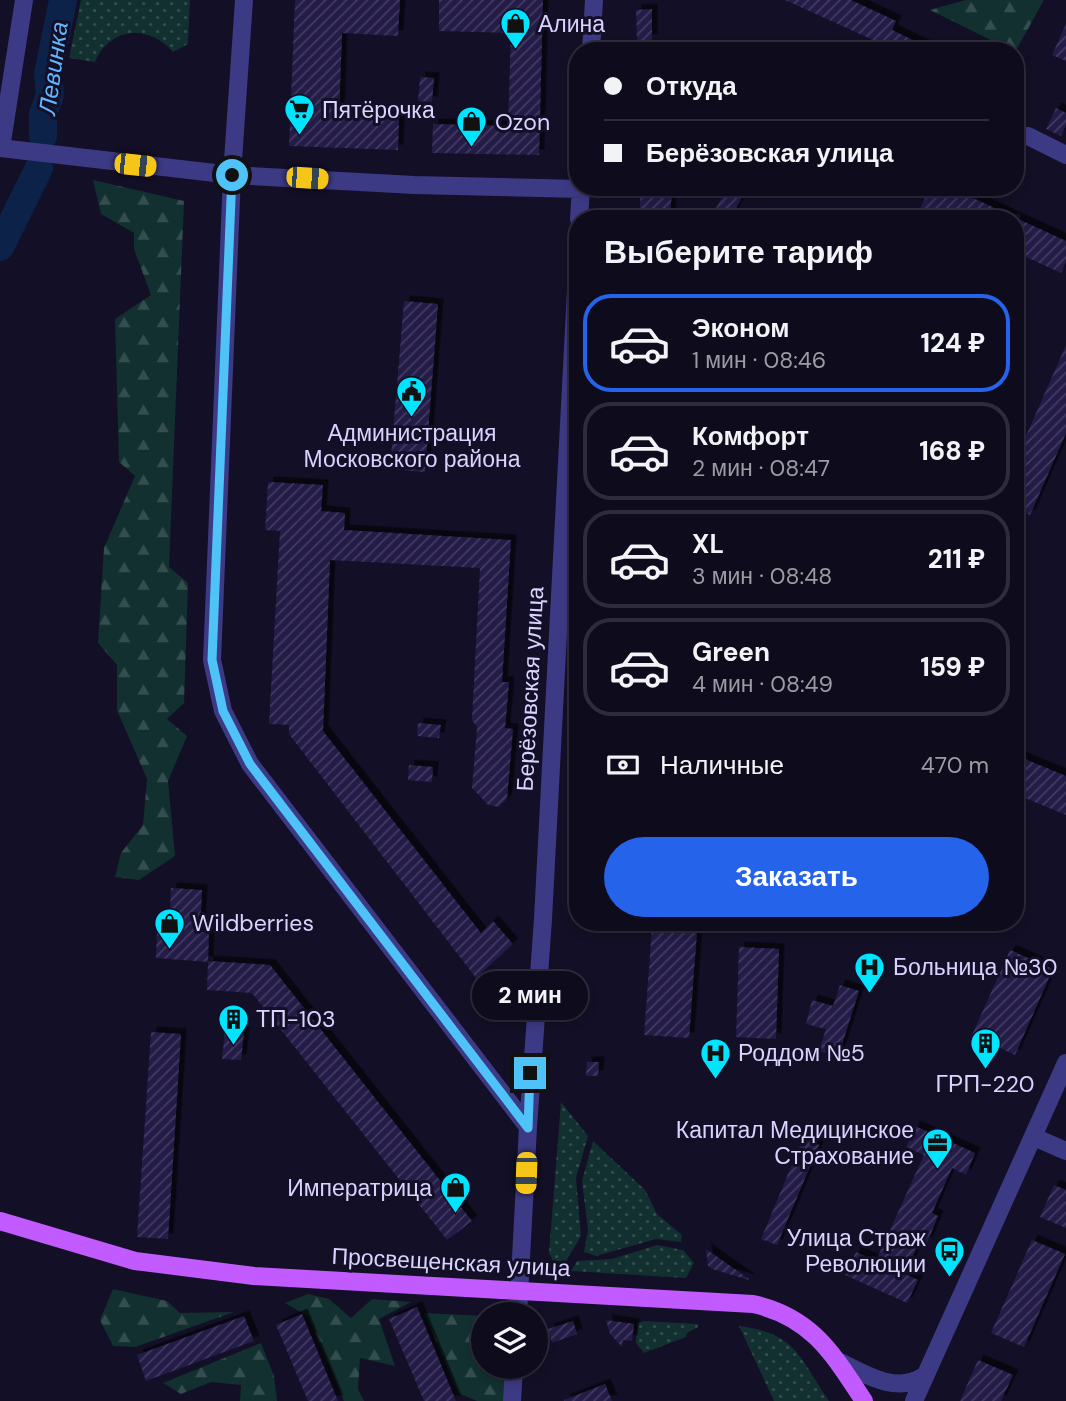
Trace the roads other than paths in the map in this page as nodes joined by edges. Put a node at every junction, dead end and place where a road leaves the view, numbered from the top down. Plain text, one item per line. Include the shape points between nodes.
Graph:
1 (24, 0) edge
2 (244, 0) edge
3 (594, 0) edge
4 (592, 42) edge
5 (1028, 136) dead end
6 (1, 148) edge
7 (1066, 155) edge
8 (232, 175) junction
9 (569, 188) edge
10 (569, 424) edge
11 (1066, 1063) edge
12 (528, 1128) junction
13 (1034, 1137) junction
14 (1066, 1152) edge
15 (0, 1221) edge
16 (520, 1291) junction
17 (519, 1302) edge
18 (838, 1361) junction
19 (924, 1376) junction
20 (513, 1379) edge
21 (512, 1401) edge
22 (864, 1401) edge
23 (914, 1401) edge

1 - 6 street
2 - 8 street
3 - 4 street
5 - 7 street
6 - 8 street
8 - 9 street
8 - 12 street via 212,660 223,711 250,764
10 - 12 street, Берёзовская улица
11 - 13 street
12 - 16 street, Берёзовская улица
13 - 14 street
13 - 19 street
15 - 16 main road, Просвещенская улица via 135,1261 182,1269
16 - 17 street
16 - 18 main road, Просвещенская улица via 730,1302 773,1309 810,1330
18 - 19 street via 892,1384 909,1384
18 - 22 main road, Просвещенская улица
19 - 23 street
20 - 21 street

